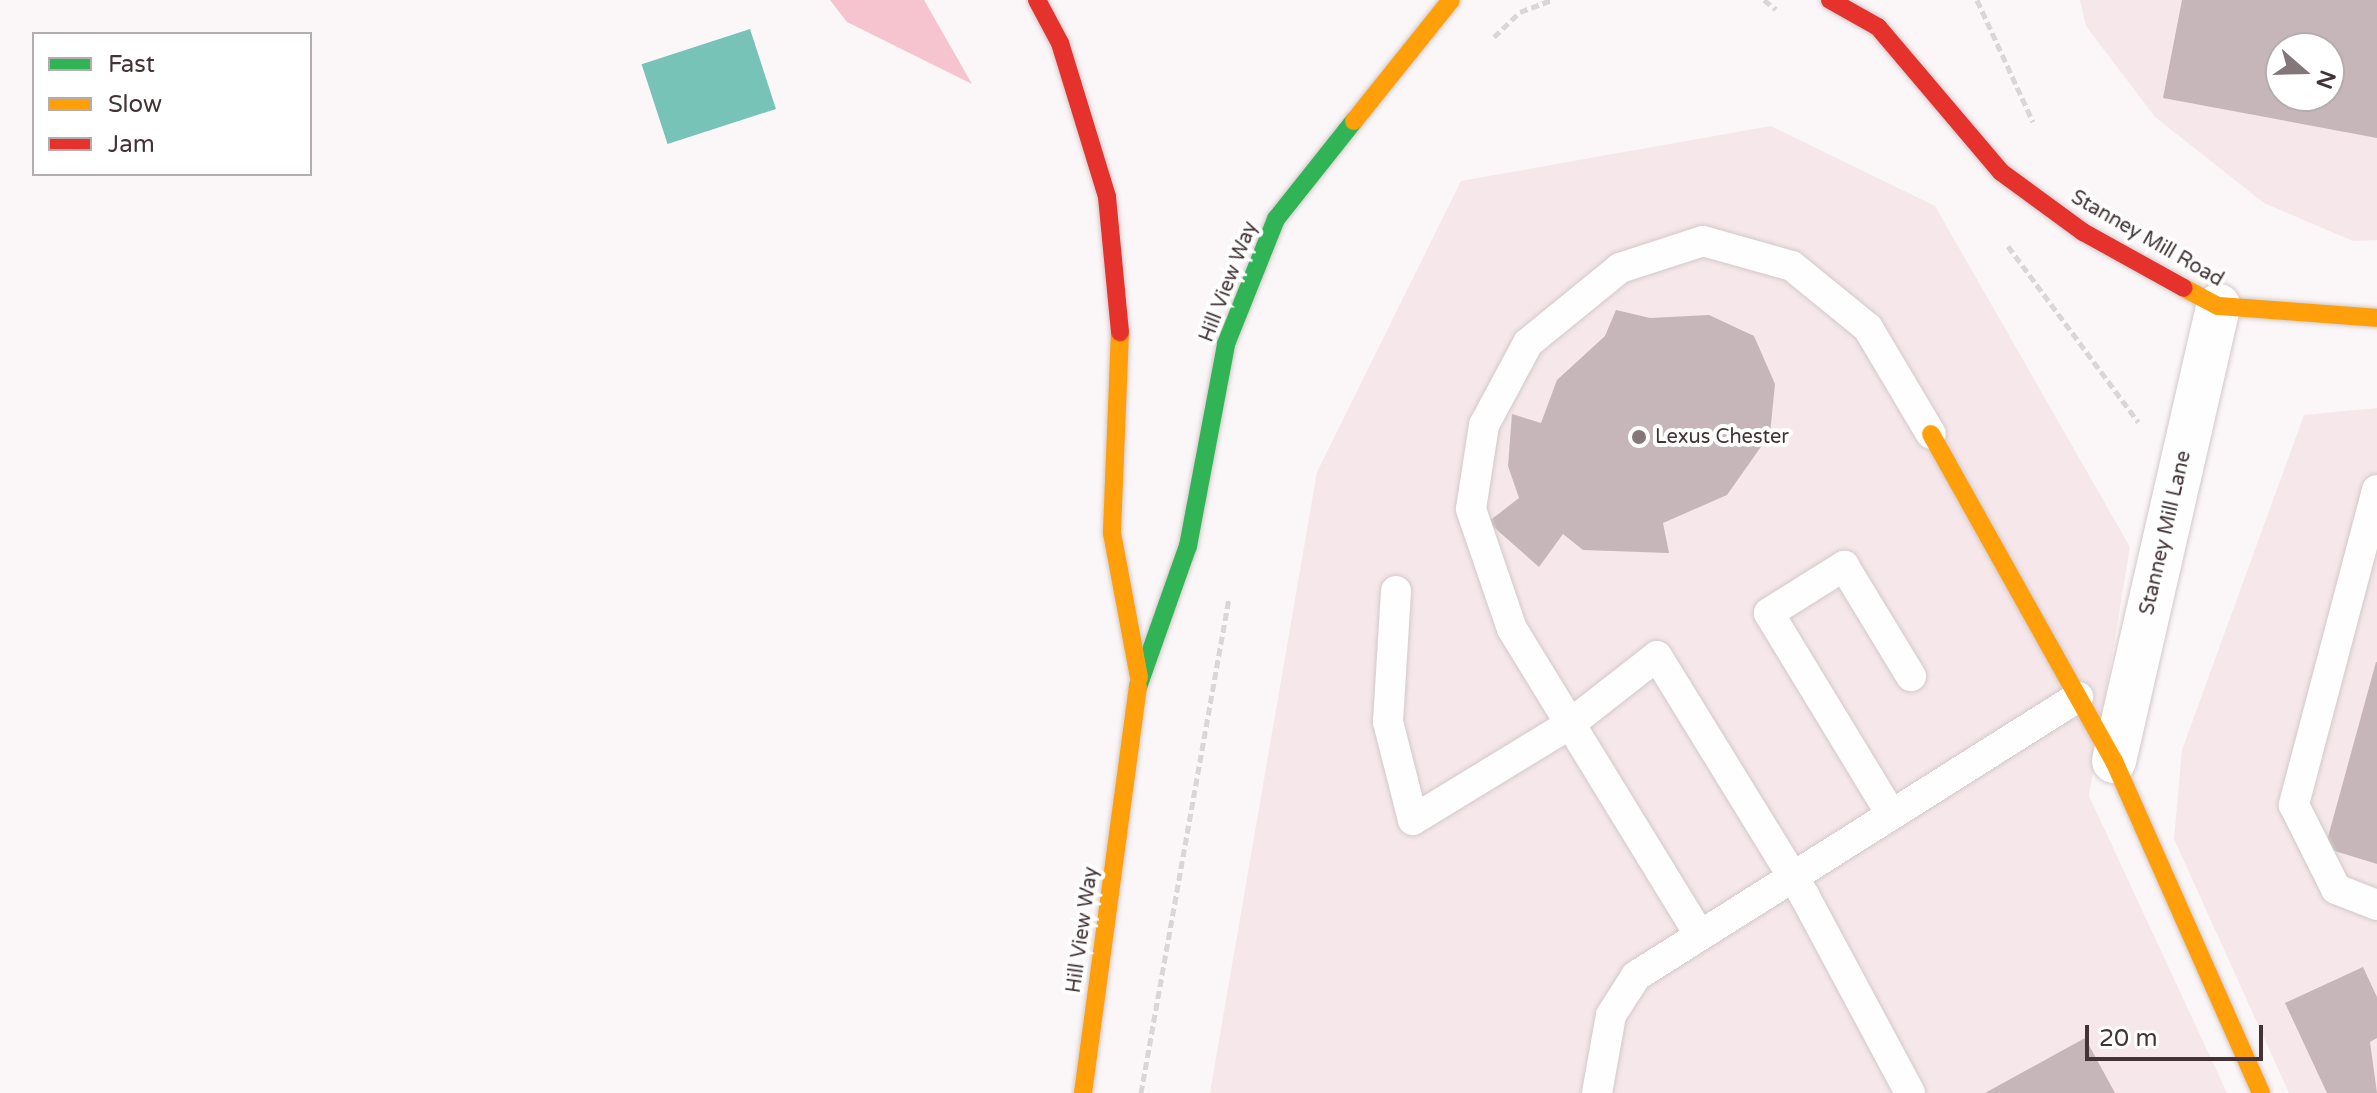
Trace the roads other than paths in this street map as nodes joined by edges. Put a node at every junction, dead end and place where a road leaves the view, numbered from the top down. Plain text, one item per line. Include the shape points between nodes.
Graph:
1 (1037, 0) edge
2 (1451, 0) edge
3 (1830, 0) edge
4 (1873, 0) edge
5 (1878, 27) junction
6 (2218, 306) junction
7 (2377, 318) edge
8 (1931, 434) joint
9 (2377, 490) edge
10 (1396, 591) dead end
11 (1911, 676) dead end
12 (1139, 677) junction
13 (2078, 697) junction
14 (1570, 724) junction
15 (2114, 761) junction
16 (1891, 814) junction
17 (1792, 876) junction
18 (2377, 905) edge
19 (1699, 934) junction
20 (1083, 1093) edge
21 (1597, 1093) edge
22 (1910, 1093) edge
23 (2261, 1093) edge

1 - 12 main road, Hill View Way via 1060,43 1107,197 1120,329 1112,533
2 - 12 main road, Hill View Way via 1276,219 1226,344 1188,546
3 - 5 main road, Stanney Mill Road
4 - 5 main road, Stanney Mill Road
5 - 6 main road, Stanney Mill Road via 2001,172 2083,232
6 - 7 main road, Stanney Mill Road
6 - 15 street, Stanney Mill Lane
8 - 13 main road
8 - 14 lane via 1868,328 1792,266 1703,241 1620,268 1528,343 1484,425 1471,509 1512,629
9 - 18 lane via 2294,805 2336,889
10 - 14 lane via 1388,722 1413,820
11 - 16 lane via 1844,566 1769,613
12 - 20 main road, Hill View Way
13 - 15 main road
13 - 16 lane
14 - 17 lane via 1657,656
14 - 19 lane
15 - 23 main road
16 - 17 lane
17 - 19 lane
17 - 22 lane
19 - 21 lane via 1636,976 1611,1015

